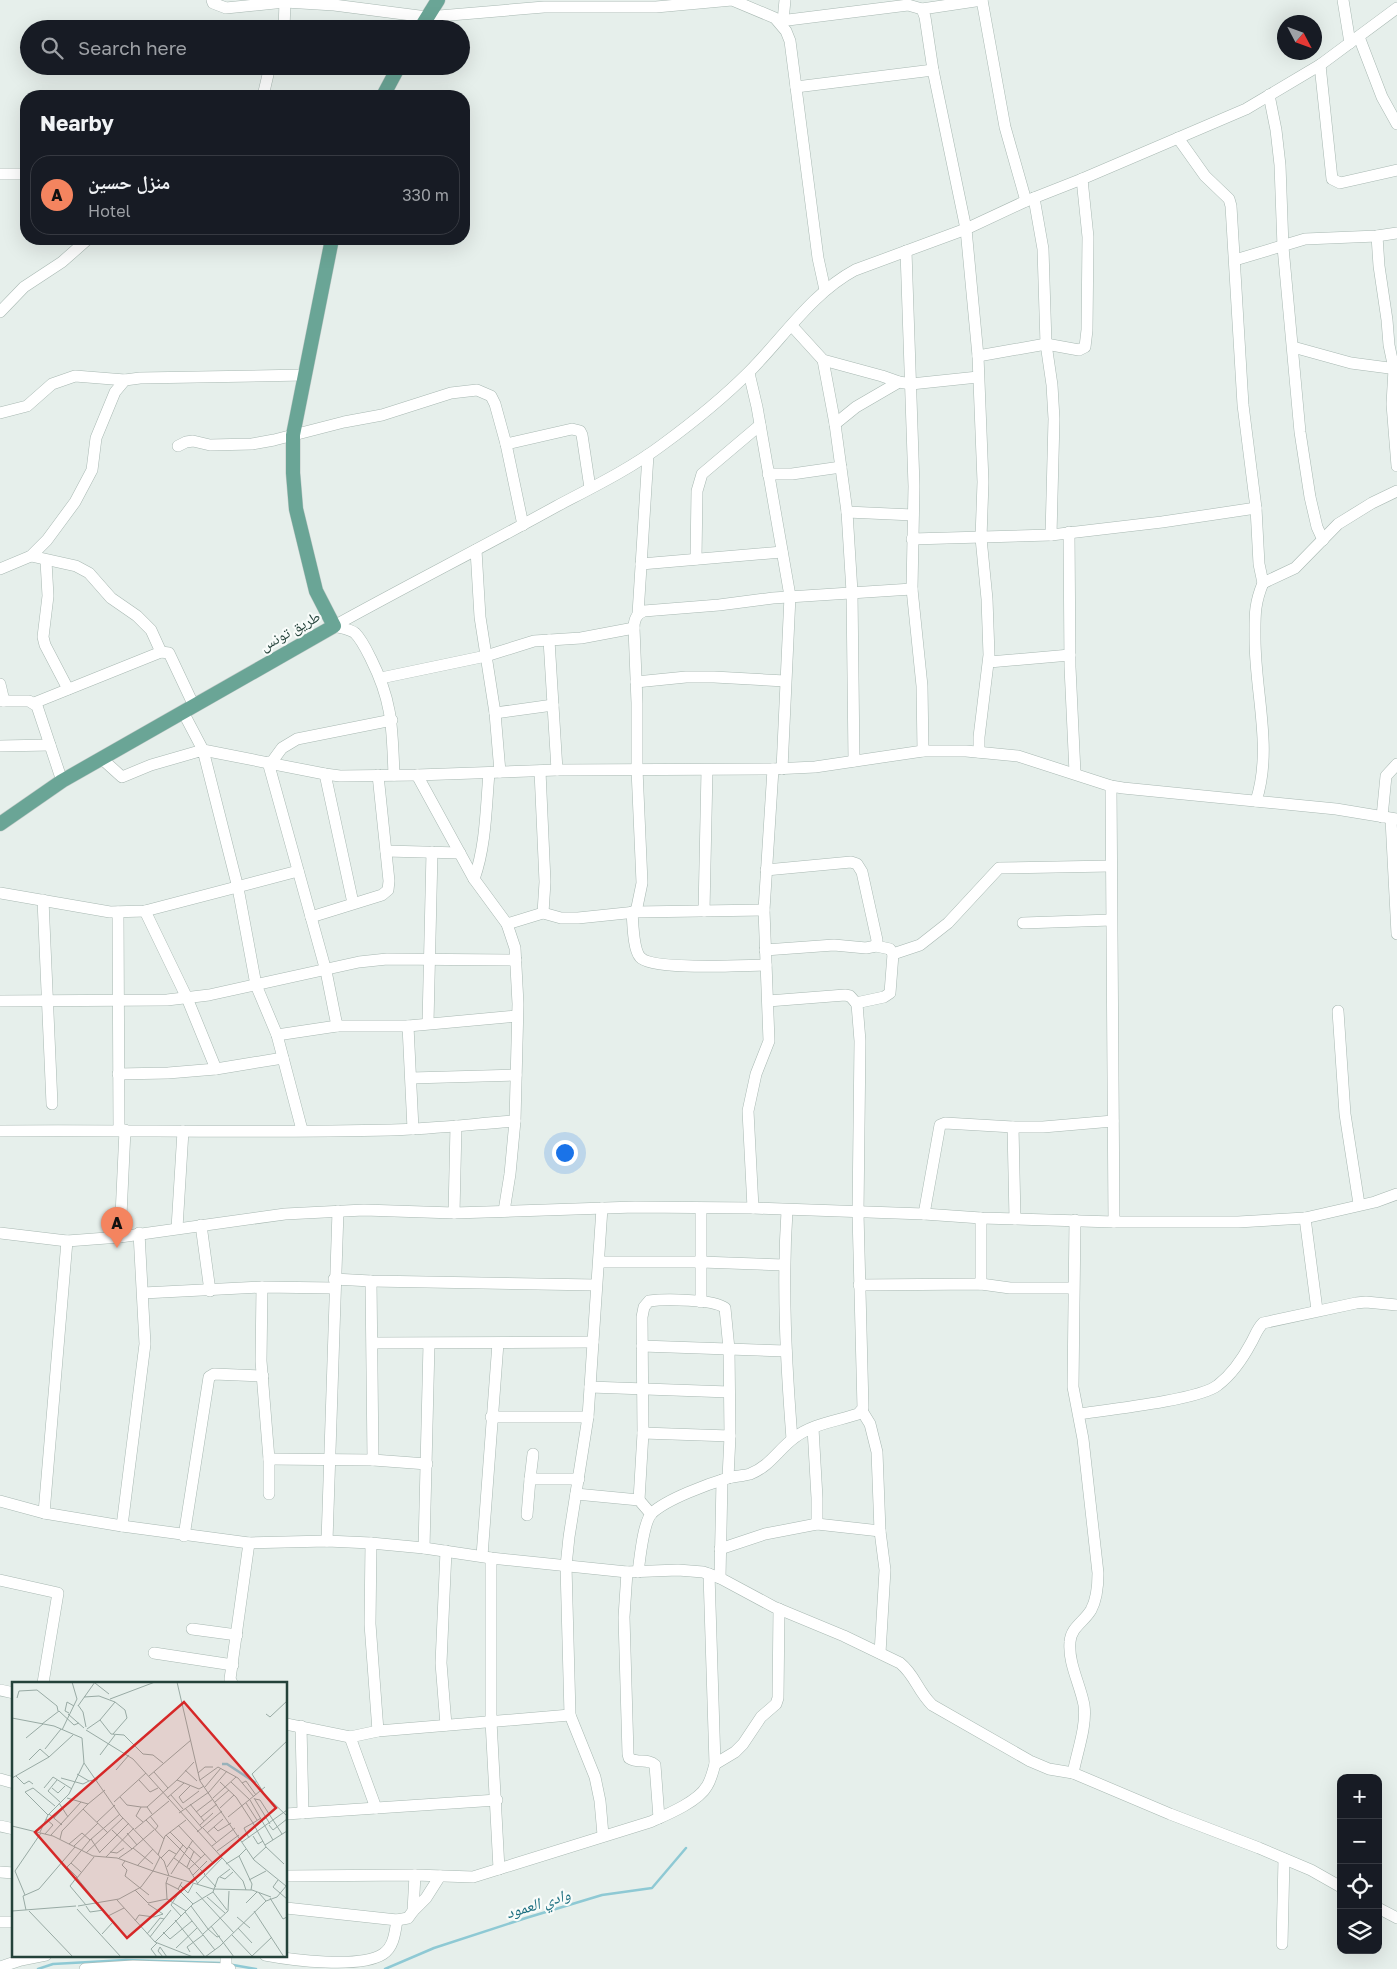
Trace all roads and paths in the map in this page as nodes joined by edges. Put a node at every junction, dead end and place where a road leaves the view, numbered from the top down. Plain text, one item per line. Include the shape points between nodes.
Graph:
1 (212, 0) edge
2 (438, 0) edge
3 (785, 0) edge
4 (982, 0) edge
5 (1343, 0) edge
6 (286, 2) junction
7 (360, 4) edge
8 (544, 4) edge
9 (1397, 8) edge
10 (922, 9) junction
11 (285, 20) edge
12 (413, 20) edge
13 (425, 20) edge
14 (442, 20) edge
15 (781, 21) junction
16 (1354, 40) junction
17 (1320, 65) junction
18 (933, 70) junction
19 (268, 75) edge
20 (394, 75) edge
21 (796, 87) junction
22 (265, 90) edge
23 (386, 90) edge
24 (1269, 95) junction
25 (1397, 124) edge
26 (1178, 138) junction
27 (1397, 170) edge
28 (0, 174) edge
29 (20, 174) edge
30 (1082, 179) junction
31 (1030, 199) junction
32 (966, 229) junction
33 (1397, 233) edge
34 (1377, 236) junction
35 (81, 245) edge
36 (331, 245) edge
37 (1283, 247) junction
38 (906, 251) junction
39 (1234, 260) junction
40 (825, 290) junction
41 (0, 312) edge
42 (792, 326) junction
43 (1046, 344) junction
44 (1293, 347) junction
45 (978, 356) junction
46 (823, 360) junction
47 (1395, 369) edge
48 (749, 372) junction
49 (306, 375) junction
50 (978, 377) junction
51 (125, 380) junction
52 (899, 382) junction
53 (911, 384) junction
54 (0, 413) edge
55 (835, 424) junction
56 (760, 425) junction
57 (293, 436) junction
58 (506, 444) junction
59 (178, 446) dead end
60 (648, 454) junction
61 (1397, 466) edge
62 (841, 467) junction
63 (768, 474) junction
64 (590, 488) junction
65 (1397, 491) edge
66 (1256, 508) junction
67 (846, 512) junction
68 (913, 515) junction
69 (523, 525) junction
70 (1069, 532) junction
71 (1051, 535) junction
72 (981, 538) junction
73 (912, 539) junction
74 (1323, 540) junction
75 (476, 550) junction
76 (782, 552) junction
77 (31, 556) junction
78 (696, 559) junction
79 (46, 561) junction
80 (641, 564) junction
81 (0, 570) edge
82 (1263, 583) junction
83 (912, 589) junction
84 (852, 592) junction
85 (790, 596) junction
86 (638, 614) junction
87 (334, 626) junction
88 (634, 628) junction
89 (550, 640) junction
90 (161, 652) junction
91 (1070, 655) junction
92 (486, 656) junction
93 (989, 662) junction
94 (381, 678) junction
95 (785, 681) junction
96 (636, 682) junction
97 (0, 684) edge
98 (68, 689) junction
99 (2, 701) edge
100 (34, 703) junction
101 (554, 705) junction
102 (189, 709) junction
103 (494, 713) junction
104 (392, 720) junction
105 (50, 745) junction
106 (0, 746) edge
107 (204, 750) junction
108 (923, 751) junction
109 (979, 752) junction
110 (101, 758) junction
111 (854, 761) junction
112 (269, 763) junction
113 (1397, 764) edge
114 (636, 769) junction
115 (778, 769) junction
116 (557, 770) junction
117 (707, 770) junction
118 (540, 771) junction
119 (495, 772) junction
120 (1075, 773) junction
121 (325, 774) junction
122 (378, 775) junction
123 (394, 775) junction
124 (417, 775) junction
125 (62, 781) junction
126 (1110, 786) junction
127 (1256, 801) junction
128 (1390, 818) edge
129 (0, 824) edge
130 (386, 850) junction
131 (432, 852) junction
132 (460, 854) junction
133 (1111, 866) junction
134 (766, 870) junction
135 (298, 871) junction
136 (474, 878) junction
137 (238, 888) junction
138 (0, 893) edge
139 (43, 900) junction
140 (353, 903) junction
141 (764, 910) junction
142 (146, 911) junction
143 (704, 911) junction
144 (118, 912) junction
145 (634, 912) junction
146 (543, 913) junction
147 (311, 917) junction
148 (1111, 920) junction
149 (1023, 923) dead end
150 (507, 924) junction
151 (1397, 934) edge
152 (876, 946) junction
153 (766, 950) junction
154 (893, 954) junction
155 (430, 960) junction
156 (516, 960) junction
157 (766, 965) junction
158 (326, 970) junction
159 (256, 985) junction
160 (187, 998) junction
161 (46, 1000) junction
162 (118, 1000) junction
163 (0, 1001) edge
164 (768, 1001) junction
165 (856, 1003) junction
166 (1338, 1011) dead end
167 (517, 1016) junction
168 (428, 1023) junction
169 (337, 1026) junction
170 (408, 1026) junction
171 (277, 1035) junction
172 (283, 1058) junction
173 (216, 1069) junction
174 (118, 1074) junction
175 (516, 1074) junction
176 (410, 1078) junction
177 (52, 1104) dead end
178 (515, 1121) junction
179 (1113, 1121) junction
180 (456, 1126) junction
181 (1013, 1127) junction
182 (413, 1129) junction
183 (122, 1130) junction
184 (302, 1130) junction
185 (0, 1131) edge
186 (183, 1131) junction
187 (1397, 1194) edge
188 (1359, 1204) junction
189 (602, 1208) junction
190 (701, 1208) junction
191 (753, 1208) junction
192 (338, 1211) junction
193 (504, 1211) junction
194 (787, 1211) junction
195 (454, 1213) junction
196 (858, 1213) junction
197 (924, 1214) junction
198 (981, 1218) junction
199 (1305, 1218) junction
200 (1015, 1219) junction
201 (1075, 1220) junction
202 (1114, 1222) junction
203 (201, 1226) junction
204 (177, 1228) junction
205 (0, 1233) edge
206 (139, 1234) junction
207 (120, 1237) junction
208 (67, 1241) junction
209 (599, 1262) junction
210 (701, 1262) junction
211 (784, 1265) junction
212 (371, 1281) junction
213 (334, 1283) junction
214 (981, 1284) junction
215 (596, 1285) junction
216 (860, 1285) junction
217 (262, 1287) junction
218 (1073, 1288) junction
219 (210, 1291) junction
220 (143, 1293) junction
221 (700, 1302) junction
222 (1397, 1305) edge
223 (1317, 1310) junction
224 (593, 1342) junction
225 (372, 1343) junction
226 (498, 1343) junction
227 (430, 1344) junction
228 (642, 1346) junction
229 (729, 1349) junction
230 (786, 1351) junction
231 (263, 1376) junction
232 (590, 1388) junction
233 (644, 1390) junction
234 (729, 1392) junction
235 (862, 1411) junction
236 (1078, 1414) junction
237 (491, 1417) junction
238 (588, 1417) junction
239 (813, 1428) junction
240 (643, 1434) junction
241 (730, 1436) junction
242 (792, 1439) junction
243 (533, 1454) dead end
244 (270, 1459) junction
245 (331, 1459) junction
246 (373, 1460) junction
247 (426, 1464) junction
248 (579, 1478) junction
249 (725, 1479) junction
250 (530, 1480) junction
251 (268, 1494) dead end
252 (576, 1494) junction
253 (0, 1500) edge
254 (639, 1500) junction
255 (44, 1513) junction
256 (651, 1514) junction
257 (527, 1515) dead end
258 (817, 1524) junction
259 (122, 1526) junction
260 (880, 1531) junction
261 (184, 1536) junction
262 (327, 1541) junction
263 (249, 1543) junction
264 (371, 1543) junction
265 (424, 1548) junction
266 (720, 1549) junction
267 (446, 1551) junction
268 (486, 1557) junction
269 (566, 1566) junction
270 (633, 1572) junction
271 (714, 1576) junction
272 (0, 1580) edge
273 (779, 1610) junction
274 (192, 1629) dead end
275 (237, 1635) junction
276 (154, 1653) dead end
277 (880, 1653) junction
278 (232, 1665) junction
279 (43, 1682) edge
280 (232, 1682) edge
281 (570, 1715) junction
282 (491, 1721) junction
283 (288, 1724) edge
284 (446, 1725) junction
285 (301, 1726) junction
286 (378, 1732) junction
287 (350, 1737) junction
288 (715, 1764) junction
289 (1073, 1773) junction
290 (496, 1800) junction
291 (376, 1808) junction
292 (303, 1813) junction
293 (288, 1814) edge
294 (659, 1818) junction
295 (603, 1835) junction
296 (1284, 1859) junction
297 (499, 1869) junction
298 (415, 1875) junction
299 (288, 1876) edge
300 (440, 1876) junction
301 (1337, 1885) edge
302 (288, 1908) edge
303 (1380, 1909) edge
304 (413, 1912) junction
305 (1397, 1918) edge
306 (397, 1920) junction
307 (1282, 1944) dead end
308 (38, 1956) edge
309 (270, 1956) edge
310 (21, 1958) edge
311 (227, 1965) edge
312 (0, 1967) edge
313 (132, 1968) edge
314 (176, 1968) edge
315 (85, 1969) edge

1 - 6 street via 213,4 226,8
2 - 13 main road
3 - 15 street
4 - 10 street
4 - 31 street via 1005,127
5 - 16 street
6 - 7 street
6 - 11 street
7 - 12 street
8 - 14 street
8 - 15 street via 656,7 732,0
9 - 16 street
10 - 15 street via 908,5
10 - 18 street
15 - 21 street via 790,41
16 - 17 street
16 - 25 street
17 - 24 street
17 - 27 street via 1332,179 1340,183
18 - 21 street
18 - 32 street
19 - 22 street
20 - 23 main road
21 - 40 street
24 - 26 street via 1246,109
24 - 37 street via 1280,165
26 - 30 street
26 - 39 street via 1205,176 1229,199 1233,216
28 - 29 street
30 - 31 street
30 - 43 street via 1088,237 1086,345 1079,350
31 - 32 street
31 - 43 street via 1043,249
32 - 38 street
32 - 45 street
33 - 34 street
34 - 37 street via 1305,239
34 - 47 street via 1389,346
35 - 41 street via 24,287
36 - 49 main road, طريق تونس
37 - 39 street
37 - 44 street
38 - 40 street via 855,270
38 - 53 street
39 - 66 street via 1243,404
40 - 42 street
42 - 46 street
42 - 48 street
43 - 45 street
43 - 71 street via 1055,438
44 - 47 street via 1351,363
44 - 74 street via 1300,432 1317,527
45 - 50 street
46 - 52 street
46 - 55 street
47 - 61 street via 1392,404
48 - 56 street
48 - 60 street via 712,406
49 - 51 street
49 - 57 main road, طريق تونس
50 - 53 street
50 - 72 street
51 - 54 street via 75,376 52,384 27,406
51 - 77 street via 115,392 99,430 92,470 80,494 47,540
52 - 53 street
52 - 55 street via 856,407
53 - 68 street
55 - 62 street
56 - 63 street
56 - 78 street via 701,476 697,491
57 - 58 street via 451,393 476,390 490,396 495,404
57 - 59 street via 252,444 210,445 193,441
57 - 87 main road, طريق تونس via 296,510 316,591
58 - 64 street via 577,429 582,435
58 - 69 street
60 - 64 street
60 - 80 street
62 - 63 street
62 - 67 street
63 - 76 street
64 - 69 street
65 - 74 street via 1338,524
66 - 70 street
66 - 82 street
67 - 68 street
67 - 84 street
68 - 73 street
69 - 75 street
70 - 71 street
70 - 91 street
71 - 72 street
72 - 73 street
72 - 93 street
73 - 83 street
74 - 82 street via 1295,568
75 - 87 street
75 - 92 street
76 - 78 street
76 - 85 street
77 - 79 street
77 - 81 street
78 - 80 street
79 - 90 street via 76,566 88,573 111,598 151,630
79 - 98 street via 48,596 43,637
80 - 86 street
82 - 127 street via 1255,603 1255,660 1263,765
83 - 84 street
83 - 108 street via 922,686
84 - 85 street
84 - 111 street
85 - 86 street
85 - 95 street
86 - 88 street
87 - 94 street via 354,632
87 - 102 main road, طريق تونس
88 - 89 street
88 - 96 street
89 - 92 street
89 - 101 street
90 - 98 street
90 - 102 street via 169,653
91 - 93 street
91 - 120 street
92 - 94 street
92 - 103 street
93 - 109 street
94 - 104 street
95 - 96 street via 686,677
95 - 115 street
96 - 114 street
97 - 99 street
98 - 100 street
99 - 100 street
100 - 105 street
101 - 103 street
101 - 116 street
102 - 107 street
102 - 110 main road, طريق تونس
103 - 119 street
104 - 112 street via 297,739 282,748
104 - 123 street
105 - 106 street
105 - 125 street
107 - 110 street via 151,765 122,778
107 - 112 street
107 - 137 street
108 - 109 street
108 - 111 street
109 - 120 street via 1018,756
110 - 125 main road, طريق تونس
111 - 115 street
112 - 121 street
112 - 135 street
113 - 128 street via 1386,776
114 - 116 street
114 - 117 street
114 - 145 street via 642,884
115 - 117 street
115 - 134 street
116 - 118 street
117 - 143 street
118 - 119 street
118 - 146 street via 545,882
119 - 124 street
119 - 136 street
120 - 126 street
121 - 122 street
121 - 140 street
122 - 123 street
122 - 130 street
123 - 124 street
124 - 132 street
125 - 129 main road, طريق تونس
126 - 127 street
126 - 133 street
127 - 128 street
128 - 151 street
130 - 131 street
130 - 140 street via 388,890 382,895
131 - 132 street
131 - 155 street
132 - 136 street
133 - 148 street
133 - 154 street via 999,868 948,923 920,945
134 - 141 street
134 - 152 street via 857,864 862,872
135 - 137 street
135 - 147 street
136 - 150 street
137 - 142 street
137 - 159 street
138 - 139 street
139 - 144 street
139 - 161 street
140 - 147 street
141 - 143 street
141 - 153 street
142 - 144 street
142 - 160 street
143 - 145 street
144 - 162 street
145 - 146 street via 578,918
145 - 157 street via 636,949 644,961 664,966
146 - 150 street
147 - 158 street
148 - 149 street
148 - 179 street
150 - 156 street
152 - 153 street via 834,945
152 - 154 street via 890,949
153 - 157 street
154 - 165 street via 890,993
155 - 156 street
155 - 158 street via 377,960
155 - 168 street
156 - 167 street
157 - 164 street
158 - 159 street
158 - 169 street
159 - 160 street
159 - 171 street
160 - 162 street
160 - 173 street
161 - 162 street
161 - 163 street
161 - 177 street
162 - 174 street
164 - 165 street via 845,994
164 - 191 street via 768,1041 748,1111
165 - 196 street via 860,1041
166 - 188 street via 1345,1114
167 - 168 street
167 - 175 street
168 - 170 street
169 - 170 street
169 - 171 street
170 - 176 street
171 - 172 street
172 - 173 street
172 - 184 street
173 - 174 street
174 - 183 street
175 - 176 street
175 - 178 street
176 - 182 street
178 - 180 street
178 - 193 street
179 - 181 street
179 - 202 street
180 - 182 street
180 - 195 street
181 - 197 street via 940,1125
181 - 200 street
182 - 184 street
183 - 185 street
183 - 186 street
183 - 207 street
184 - 186 street via 246,1133
186 - 204 street
187 - 188 street
188 - 199 street
189 - 190 street
189 - 193 street
189 - 209 street
190 - 191 street
190 - 210 street
191 - 194 street
192 - 195 street
192 - 203 street via 285,1214
192 - 213 street
193 - 195 street
194 - 196 street
194 - 211 street
196 - 197 street
196 - 216 street
197 - 198 street
198 - 200 street
198 - 214 street
199 - 202 street via 1238,1222
199 - 223 street
200 - 201 street
201 - 202 street
201 - 218 street
203 - 204 street
203 - 219 street
204 - 206 street
205 - 208 street
206 - 207 street
206 - 220 street
207 - 208 street
208 - 255 street
209 - 210 street
209 - 215 street
210 - 211 street
210 - 221 street
211 - 230 street
212 - 213 street
212 - 215 street
212 - 225 street
213 - 217 street
213 - 245 street
214 - 216 street
214 - 218 street via 1010,1288
215 - 224 street
216 - 235 street
217 - 219 street
217 - 231 street
218 - 236 street via 1073,1387
219 - 220 street
220 - 259 street via 145,1344
221 - 228 street via 649,1301 642,1317
221 - 229 street via 724,1308
222 - 223 street via 1366,1302
223 - 236 street via 1263,1323 1230,1372 1210,1390
224 - 226 street
224 - 232 street
225 - 227 street
225 - 246 street
226 - 227 street
226 - 237 street
227 - 247 street
228 - 229 street
228 - 233 street
229 - 230 street
229 - 234 street
230 - 242 street
231 - 244 street
231 - 261 street via 214,1374 209,1377
232 - 233 street
232 - 238 street
233 - 234 street
233 - 240 street
234 - 241 street
235 - 239 street
235 - 260 street via 870,1424 877,1452
236 - 289 street via 1096,1543 1098,1591 1091,1610 1072,1633 1070,1642 1084,1714
237 - 238 street
237 - 268 street
238 - 248 street
239 - 242 street
239 - 258 street
240 - 241 street
240 - 254 street
241 - 249 street
242 - 249 street via 762,1468
243 - 250 street
244 - 245 street
244 - 251 street
245 - 246 street
245 - 262 street
246 - 247 street
247 - 265 street
248 - 250 street
248 - 252 street
249 - 256 street via 670,1502
249 - 266 street
250 - 257 street
252 - 254 street
252 - 269 street
253 - 255 street
254 - 256 street
255 - 259 street
256 - 270 street
258 - 260 street
258 - 266 street via 765,1534
259 - 261 street
260 - 277 street via 885,1577
261 - 263 street
262 - 263 street
262 - 264 street
263 - 275 street
264 - 265 street
264 - 286 street via 370,1624
265 - 267 street
266 - 271 street
267 - 268 street
267 - 284 street via 441,1663
268 - 269 street
268 - 282 street
269 - 270 street
269 - 281 street
270 - 271 street via 678,1570
270 - 294 street via 624,1617 628,1754 635,1762 649,1761 655,1765
271 - 273 street
271 - 288 street
272 - 279 street via 58,1593
273 - 277 street
273 - 288 street via 776,1704 761,1717 743,1744
274 - 275 street
275 - 278 street
276 - 278 street
277 - 289 street via 908,1669 922,1695 944,1712 1030,1761 1049,1769
278 - 280 street
281 - 282 street
281 - 295 street via 595,1777
282 - 284 street
282 - 290 street
283 - 285 street
284 - 286 street
285 - 287 street
285 - 292 street
286 - 287 street
287 - 291 street
288 - 294 street via 707,1787 698,1796
289 - 296 street
290 - 291 street
290 - 297 street
291 - 292 street
292 - 293 street
294 - 295 street
295 - 297 street
296 - 301 street
296 - 307 street
297 - 300 street via 473,1877
298 - 299 street
298 - 300 street
298 - 304 street
300 - 304 street
302 - 306 street
303 - 305 street
304 - 306 street via 408,1918
306 - 309 street via 389,1948 375,1958 307,1962
308 - 310 street
310 - 312 street
311 - 314 street
313 - 314 street
313 - 315 street

